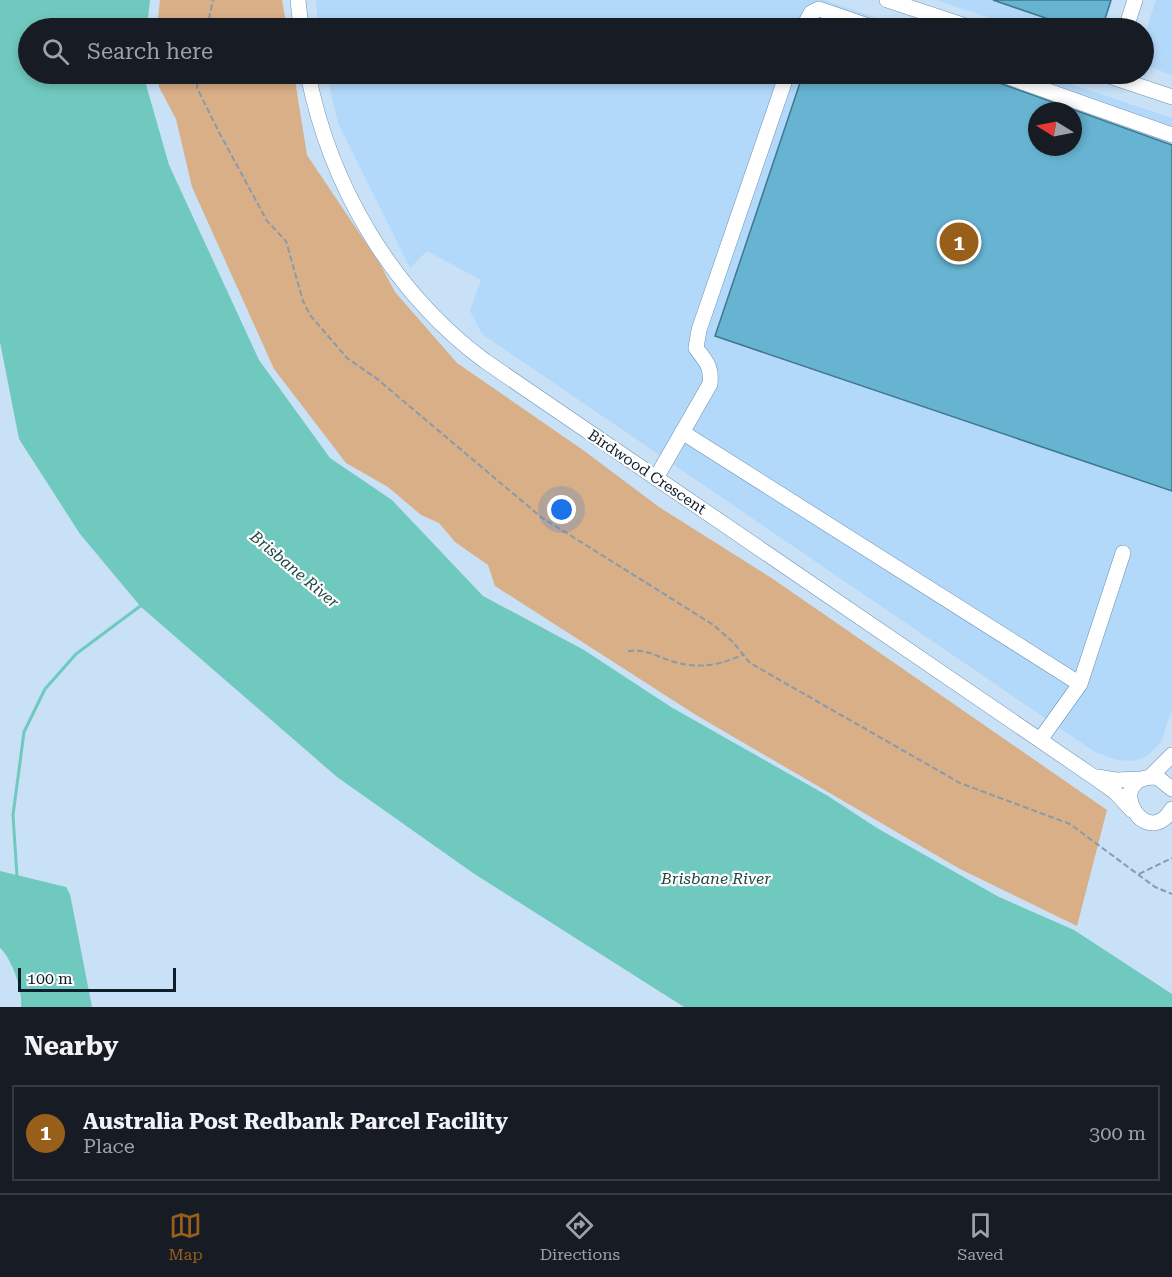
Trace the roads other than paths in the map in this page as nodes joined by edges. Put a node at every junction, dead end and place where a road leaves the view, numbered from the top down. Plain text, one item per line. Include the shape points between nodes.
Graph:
1 (298, 0) edge
2 (887, 0) edge
3 (1136, 0) edge
4 (915, 4) edge
5 (300, 18) edge
6 (808, 18) edge
7 (845, 18) edge
8 (948, 18) edge
9 (1129, 18) edge
10 (310, 84) edge
11 (784, 84) edge
12 (1028, 84) edge
13 (1135, 84) edge
14 (1172, 97) edge
15 (1172, 135) edge
16 (682, 432) junction
17 (656, 478) junction
18 (1123, 553) dead end
19 (1080, 684) junction
20 (1040, 740) junction
21 (1172, 755) edge
22 (1094, 777) junction
23 (1146, 778) junction
24 (1172, 789) edge
25 (1172, 809) edge
26 (1132, 810) junction

1 - 5 street
2 - 4 street
3 - 9 street
4 - 8 street
6 - 7 street via 819,9
10 - 17 street, Birdwood Crescent via 329,151 352,203 380,249 427,311 485,361
11 - 16 street via 699,330 696,348 709,362 710,384
12 - 15 street
13 - 14 street
16 - 17 street
16 - 19 street
17 - 20 street, Birdwood Crescent
18 - 19 street
19 - 20 street
20 - 22 street, Birdwood Crescent
21 - 23 street
22 - 23 street
22 - 26 street, Birdwood Crescent
23 - 24 street via 1163,780
23 - 26 street via 1137,783 1130,795
25 - 26 street via 1165,818 1150,822

